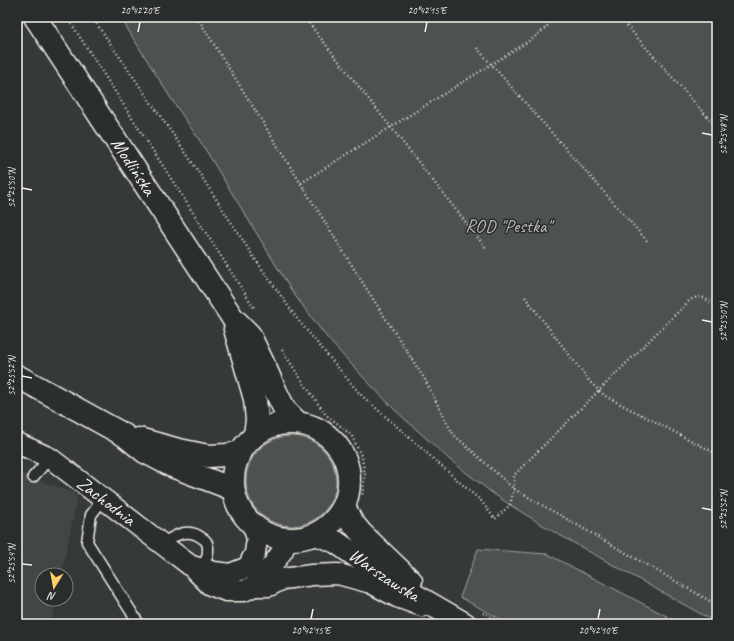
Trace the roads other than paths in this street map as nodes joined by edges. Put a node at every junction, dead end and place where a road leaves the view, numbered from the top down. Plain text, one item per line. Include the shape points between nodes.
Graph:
1 (35, 17) edge
2 (232, 316) junction
3 (17, 376) edge
4 (298, 423) junction
5 (124, 435) junction
6 (255, 435) junction
7 (17, 443) edge
8 (241, 452) junction
9 (50, 458) junction
10 (32, 477) dead end
11 (234, 489) junction
12 (103, 499) junction
13 (352, 503) junction
14 (253, 525) junction
15 (316, 534) junction
16 (287, 539) junction
17 (162, 544) junction
18 (196, 568) junction
19 (254, 586) junction
20 (466, 618) edge
21 (139, 624) edge

1 - 2 main road, Modlińska
2 - 4 main road, Modlińska via 249,334 285,410
2 - 6 main road, Modlińska via 255,399
3 - 5 main road
4 - 6 main road via 268,427
4 - 13 main road via 313,426 337,444 345,457 349,472 350,487 346,501
5 - 8 main road via 208,456 227,456
5 - 11 main road via 145,452 172,466
6 - 8 main road
7 - 9 street, Zachodnia
8 - 11 main road via 233,473
9 - 10 lane
9 - 12 street, Zachodnia
11 - 14 main road via 238,504
12 - 17 street, Zachodnia
12 - 21 lane via 91,515 87,542
13 - 15 main road via 329,526
13 - 20 main road, Warszawska via 351,521 362,534 412,581
14 - 16 main road via 271,536
14 - 18 street, Zachodnia via 257,539 255,553 248,567 230,574
15 - 16 main road
15 - 20 main road, Warszawska via 336,542 394,583
16 - 19 street via 274,563
17 - 18 street, Zachodnia
17 - 18 lane via 183,533 192,532 198,535 206,541 208,548 207,557
18 - 19 street, Zachodnia via 210,585 226,591 244,591
19 - 20 street, Zachodnia via 269,586 283,579 338,574 371,583 397,597

